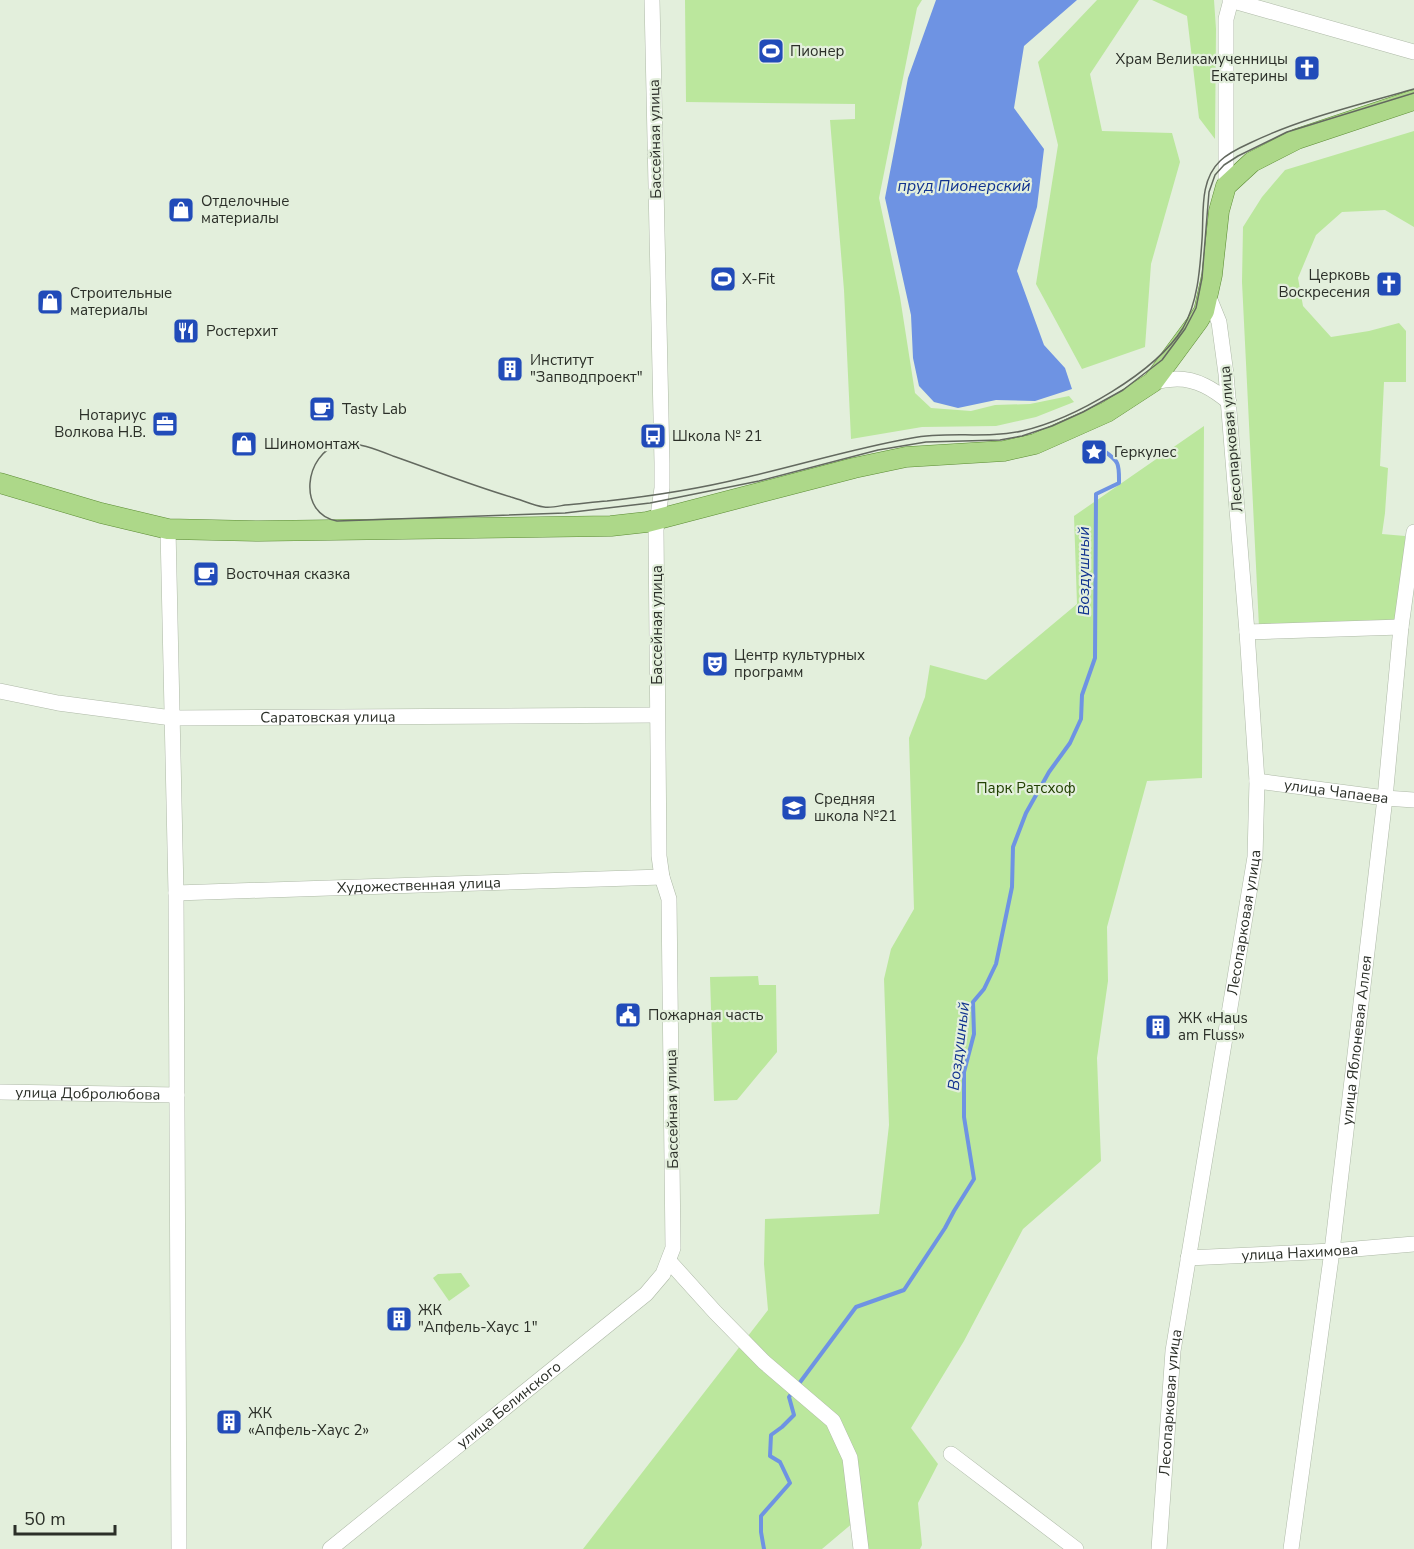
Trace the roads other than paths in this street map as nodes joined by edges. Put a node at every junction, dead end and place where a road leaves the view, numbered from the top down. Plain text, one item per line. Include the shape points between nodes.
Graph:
1 (652, 0) edge
2 (1230, 0) edge
3 (1413, 52) edge
4 (1414, 100) edge
5 (1414, 111) edge
6 (1329, 127) junction
7 (1226, 143) junction
8 (1252, 162) junction
9 (1226, 186) junction
10 (1208, 295) junction
11 (1153, 382) junction
12 (1229, 402) junction
13 (0, 483) edge
14 (658, 519) junction
15 (168, 529) junction
16 (1414, 532) edge
17 (1401, 627) junction
18 (1247, 632) junction
19 (0, 690) edge
20 (657, 715) junction
21 (172, 718) junction
22 (1257, 781) junction
23 (1385, 798) junction
24 (1414, 800) edge
25 (662, 877) junction
26 (176, 893) junction
27 (0, 1092) edge
28 (177, 1095) junction
29 (1414, 1244) edge
30 (1332, 1251) junction
31 (671, 1255) junction
32 (1188, 1258) junction
33 (951, 1454) dead end
34 (179, 1549) edge
35 (330, 1549) edge
36 (861, 1549) edge
37 (1076, 1549) edge
38 (1159, 1549) edge
39 (1291, 1549) edge

1 - 14 street, Бассейная улица via 662,463
2 - 3 street
2 - 7 street via 1226,19
4 - 6 main road
5 - 6 main road
6 - 8 main road
7 - 8 street via 1232,152
7 - 9 street
8 - 9 main road
9 - 10 main road
10 - 11 main road via 1198,321
10 - 12 street, Лесопарковая улица via 1219,322
11 - 12 street via 1199,382
11 - 14 main road via 1107,412 1035,444 1004,451 906,457
12 - 18 street, Лесопарковая улица
13 - 15 main road
14 - 15 main road via 611,526
14 - 20 street, Бассейная улица
15 - 21 street
16 - 17 street, улица Яблоневая Аллея
17 - 18 street
17 - 23 street, улица Яблоневая Аллея
18 - 22 street, Лесопарковая улица
19 - 21 street, Саратовская улица via 58,703
20 - 21 street, Саратовская улица
20 - 25 street, Бассейная улица
21 - 26 street
22 - 23 street, улица Чапаева
22 - 32 street, Лесопарковая улица via 1255,857
23 - 24 street, улица Чапаева
23 - 30 street, улица Яблоневая Аллея
25 - 26 street, Художественная улица
25 - 31 street, Бассейная улица via 669,899
26 - 28 street
27 - 28 street, улица Добролюбова
28 - 34 street
29 - 30 street, улица Нахимова
30 - 32 street, улица Нахимова
30 - 39 street, улица Яблоневая Аллея
31 - 35 street, улица Белинского via 663,1274 626,1311
31 - 36 street via 715,1312 764,1362 833,1421 850,1458
32 - 38 street, Лесопарковая улица via 1173,1351
33 - 37 street

